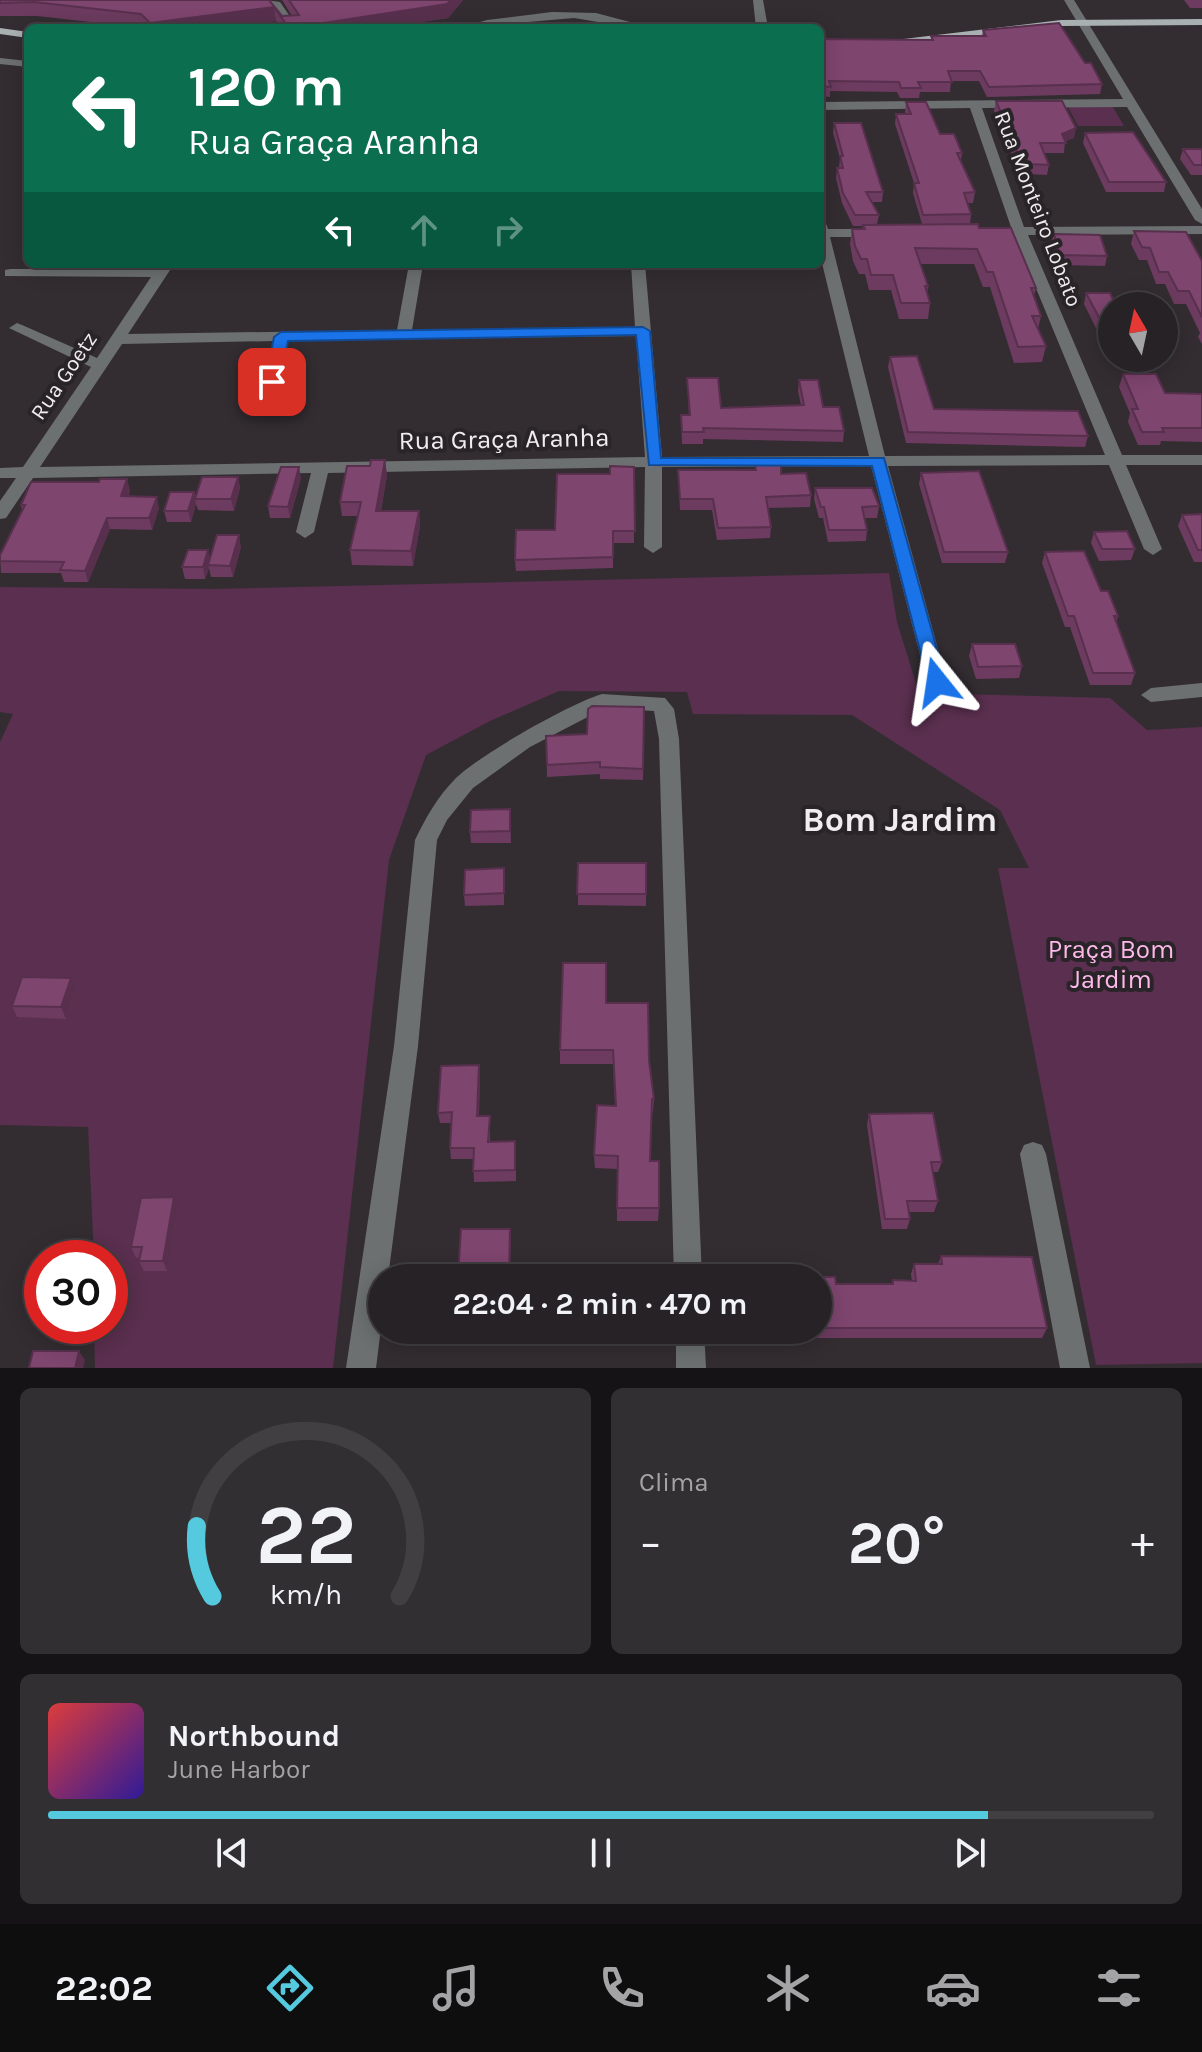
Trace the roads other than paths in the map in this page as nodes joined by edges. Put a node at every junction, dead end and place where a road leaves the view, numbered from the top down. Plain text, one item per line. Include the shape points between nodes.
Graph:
1 (270, 0) edge
2 (758, 0) edge
3 (1069, 0) edge
4 (1083, 22) junction
5 (1202, 22) edge
6 (289, 24) edge
7 (489, 24) edge
8 (630, 24) edge
9 (761, 24) edge
10 (0, 31) edge
11 (24, 34) edge
12 (883, 44) edge
13 (0, 61) edge
14 (24, 66) edge
15 (1130, 103) junction
16 (975, 105) junction
17 (824, 106) edge
18 (1202, 220) edge
19 (824, 230) edge
20 (1202, 230) edge
21 (989, 231) edge
22 (1019, 231) junction
23 (897, 232) edge
24 (824, 246) edge
25 (415, 268) edge
26 (638, 268) edge
27 (163, 269) edge
28 (10, 273) dead end
29 (17, 328) dead end
30 (643, 331) junction
31 (404, 334) junction
32 (281, 337) junction
33 (116, 339) junction
34 (98, 364) junction
35 (268, 405) dead end
36 (1118, 460) junction
37 (1202, 460) edge
38 (879, 461) junction
39 (654, 462) junction
40 (321, 468) junction
41 (0, 473) edge
42 (25, 473) junction
43 (0, 514) edge
44 (305, 532) dead end
45 (653, 547) dead end
46 (1153, 549) dead end
47 (937, 682) dead end
48 (1202, 690) edge
49 (1151, 695) dead end
50 (1033, 1154) dead end
51 (376, 1264) edge
52 (688, 1264) edge
53 (368, 1318) edge
54 (690, 1344) edge
55 (361, 1368) edge
56 (691, 1368) edge
57 (1075, 1368) edge

1 - 6 street
2 - 9 street
3 - 4 street
4 - 5 main road
4 - 12 main road
4 - 15 street
7 - 8 street via 542,15
10 - 11 main road
13 - 14 street
15 - 16 street
15 - 18 street
16 - 17 street
16 - 22 street, Rua Monteiro Lobato
19 - 23 street
20 - 22 street
21 - 22 street
22 - 36 street, Rua Monteiro Lobato
24 - 38 street
25 - 31 street
26 - 30 street
27 - 28 street
27 - 33 street, Rua Goetz
29 - 34 street
30 - 31 street
30 - 39 street
31 - 32 street
32 - 33 street
32 - 35 street
33 - 34 street, Rua Goetz
34 - 42 street, Rua Goetz
36 - 37 street, Rua Graça Aranha
36 - 38 street, Rua Graça Aranha
36 - 46 street, Rua Monteiro Lobato
38 - 39 street, Rua Graça Aranha
38 - 47 street
39 - 40 street, Rua Graça Aranha
39 - 45 street
40 - 42 street, Rua Graça Aranha
40 - 44 street
41 - 42 street, Rua Graça Aranha
42 - 43 street, Rua Goetz
48 - 49 street
50 - 57 street
51 - 52 street via 406,1046 426,840 465,782 523,742 602,701 658,703 669,739
53 - 55 street
54 - 56 street

